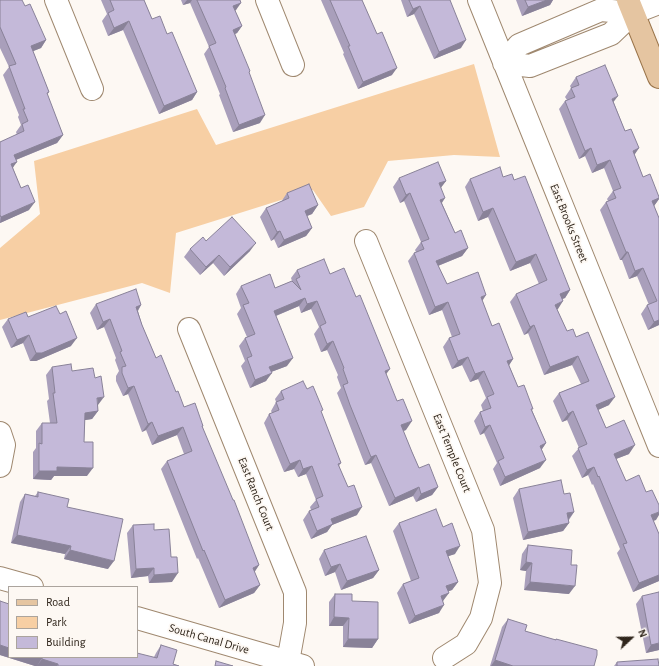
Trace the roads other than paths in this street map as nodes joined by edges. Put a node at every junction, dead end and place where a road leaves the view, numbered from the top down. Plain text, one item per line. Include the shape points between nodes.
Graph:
1 (56, 0) edge
2 (267, 0) edge
3 (479, 0) edge
4 (659, 3) edge
5 (630, 7) edge
6 (504, 63) junction
7 (293, 65) dead end
8 (659, 77) edge
9 (92, 89) dead end
10 (366, 241) dead end
11 (189, 329) dead end
12 (0, 433) edge
13 (659, 446) edge
14 (0, 466) edge
15 (0, 578) edge
16 (28, 586) edge
17 (138, 618) edge
18 (442, 663) edge
19 (296, 664) edge

1 - 9 street
2 - 7 street
3 - 6 street, East Brooks Street
4 - 5 street
5 - 6 street via 601,10 519,45
5 - 8 main road
6 - 13 street, East Brooks Street
10 - 18 street, East Temple Court via 483,530 490,583 481,618 466,644
11 - 19 street, East Ranch Court via 295,592
12 - 14 street via 4,445
15 - 16 street
17 - 19 street, South Canal Drive

